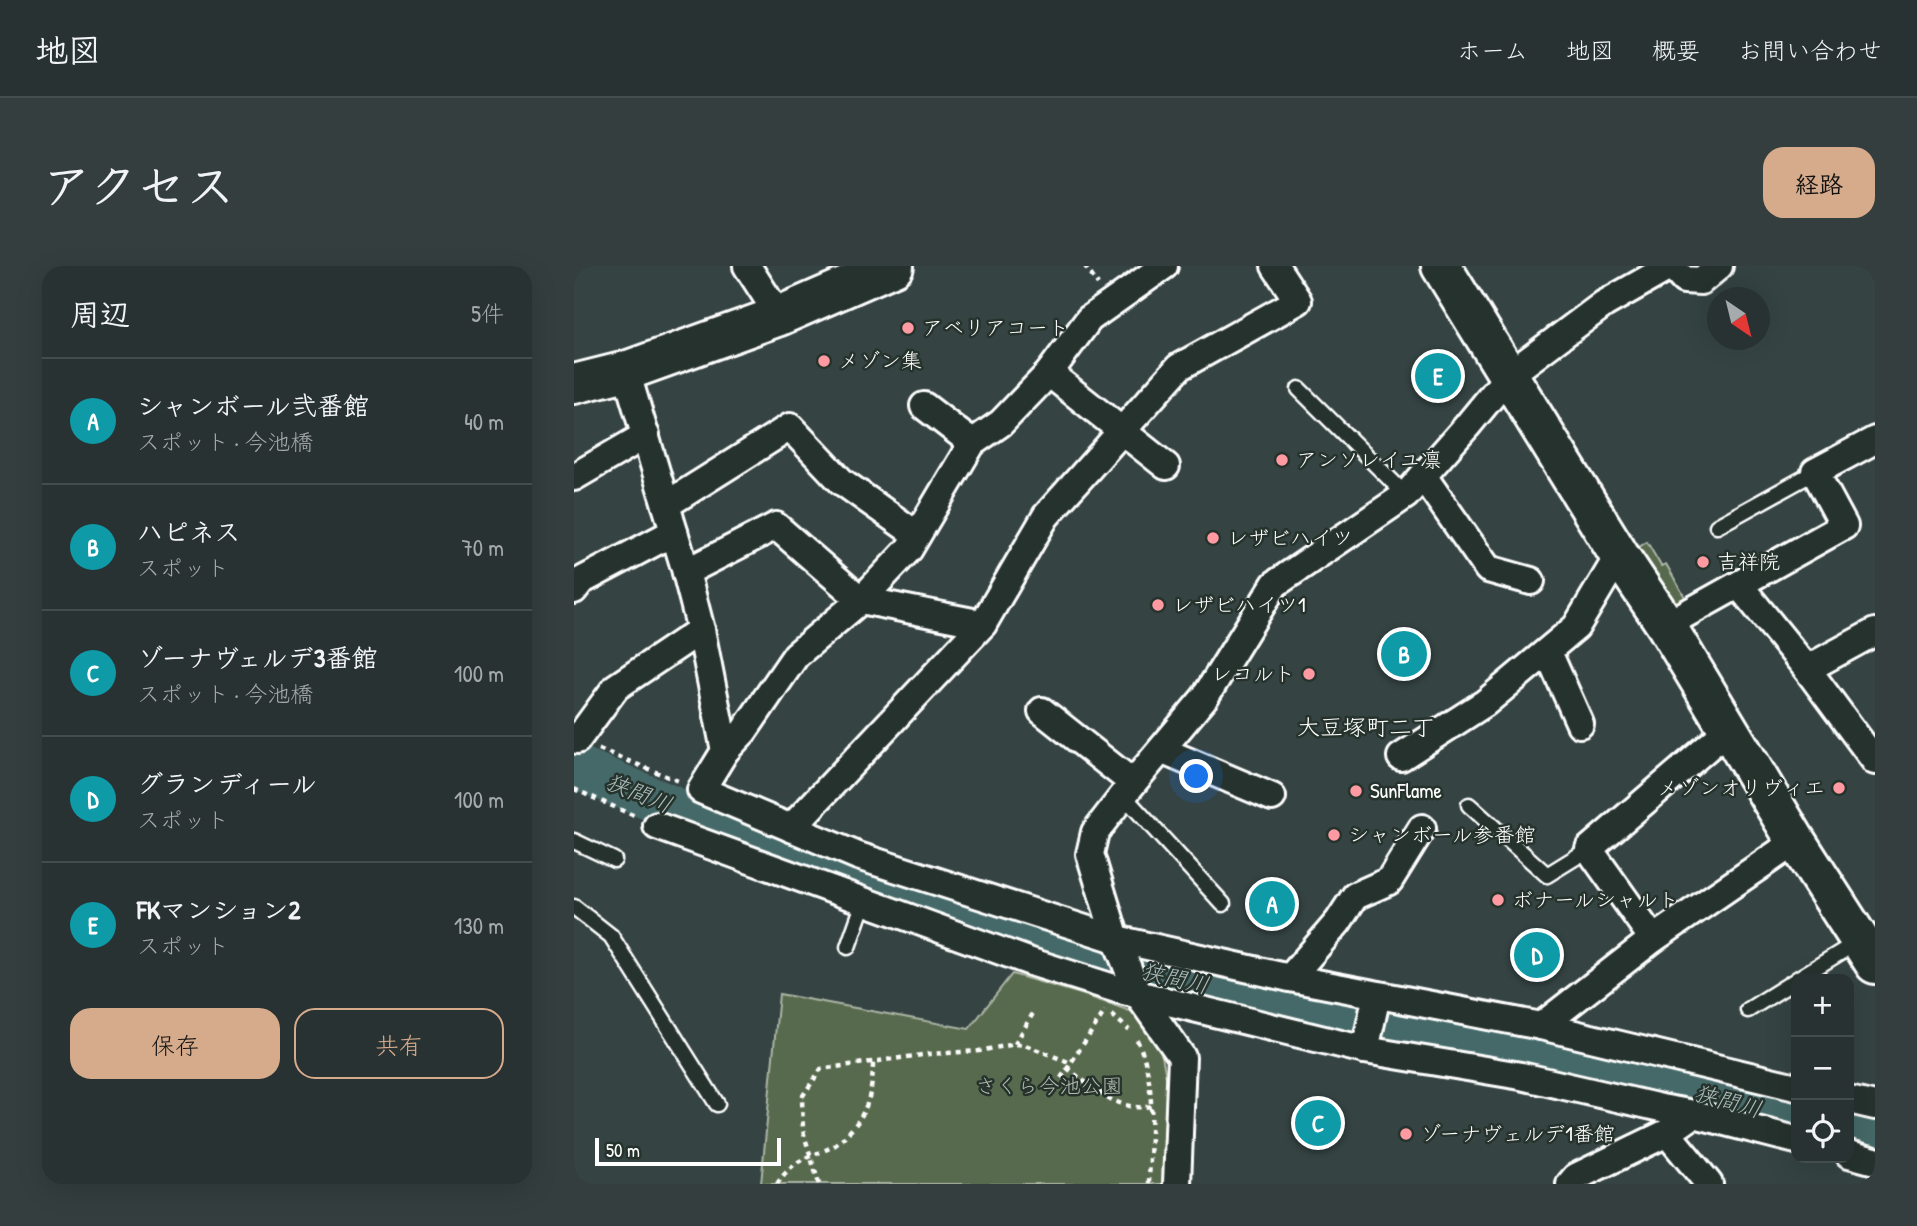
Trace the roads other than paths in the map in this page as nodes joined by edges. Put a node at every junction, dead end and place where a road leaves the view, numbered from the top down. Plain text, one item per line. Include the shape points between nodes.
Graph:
1 (747, 266) edge
2 (894, 266) edge
3 (1164, 266) edge
4 (1275, 266) edge
5 (1441, 266) edge
6 (1671, 266) edge
7 (1719, 266) edge
8 (779, 316) junction
9 (626, 371) junction
10 (1049, 373) junction
11 (1509, 375) junction
12 (574, 384) edge
13 (1299, 389) dead end
14 (924, 406) dead end
15 (1122, 431) junction
16 (646, 435) junction
17 (1875, 440) edge
18 (972, 443) junction
19 (1167, 466) dead end
20 (1815, 472) junction
21 (1423, 475) junction
22 (574, 478) edge
23 (1406, 495) junction
24 (666, 505) junction
25 (1717, 526) dead end
26 (674, 532) junction
27 (917, 535) junction
28 (1619, 555) junction
29 (687, 572) junction
30 (1531, 580) dead end
31 (1738, 585) junction
32 (574, 590) edge
33 (861, 600) junction
34 (983, 624) junction
35 (1667, 625) junction
36 (701, 630) junction
37 (1875, 632) edge
38 (1548, 652) junction
39 (1807, 669) junction
40 (1042, 712) dead end
41 (1580, 724) dead end
42 (1729, 729) junction
43 (577, 740) road end
44 (1161, 750) junction
45 (725, 751) junction
46 (1401, 757) dead end
47 (1875, 761) edge
48 (1128, 789) junction
49 (1272, 797) dead end
50 (1469, 805) dead end
51 (657, 826) road end
52 (792, 828) junction
53 (1422, 828) dead end
54 (574, 841) edge
55 (1796, 841) junction
56 (1589, 849) junction
57 (614, 860) dead end
58 (864, 902) junction
59 (1223, 904) dead end
60 (574, 908) edge
61 (1116, 939) junction
62 (1653, 939) junction
63 (848, 947) dead end
64 (1867, 952) edge
65 (1812, 974) edge
66 (1290, 978) junction
67 (1791, 984) edge
68 (1377, 995) junction
69 (1122, 999) junction
70 (1748, 1010) dead end
71 (1541, 1026) junction
72 (1365, 1050) junction
73 (1791, 1086) edge
74 (1854, 1101) edge
75 (717, 1104) dead end
76 (1875, 1106) edge
77 (1694, 1114) junction
78 (1667, 1133) junction
79 (1791, 1139) edge
80 (1854, 1155) edge
81 (1875, 1161) edge
82 (1576, 1182) edge
83 (1177, 1184) edge
84 (1709, 1184) edge

1 - 8 street
2 - 8 street
3 - 10 street via 1089,318
4 - 15 street via 1298,301 1179,366
5 - 11 street
6 - 7 street via 1684,280 1702,281
6 - 11 street via 1604,304
8 - 9 street
9 - 12 street
9 - 16 street
10 - 15 street
10 - 18 street via 1001,423
11 - 21 street
11 - 28 street
13 - 23 lane
14 - 18 street
15 - 19 street
15 - 34 street via 1046,516
16 - 22 street
16 - 24 street
17 - 20 street
18 - 27 street
20 - 25 lane
20 - 31 street via 1844,526
21 - 23 street
21 - 30 street via 1488,569
23 - 44 street via 1275,584 1205,697
24 - 26 street
24 - 27 street via 790,427 841,481
26 - 29 street
26 - 32 street via 581,581
27 - 33 street
28 - 35 street
28 - 38 street via 1576,627
29 - 33 street via 776,526
29 - 36 street
31 - 35 street
31 - 39 street
33 - 34 street
33 - 45 street via 796,655
34 - 52 street
35 - 42 street
36 - 43 street via 616,687
36 - 45 street
37 - 39 street
38 - 41 street
38 - 46 street via 1485,703
39 - 47 street
40 - 48 street
42 - 55 street
42 - 56 street
44 - 48 street
44 - 49 street
45 - 52 street via 701,790
48 - 59 lane
48 - 61 street via 1095,832 1090,854
50 - 56 lane via 1547,875
51 - 58 street
52 - 61 street via 858,856
53 - 66 street via 1389,881 1355,896
54 - 57 lane
55 - 62 street
55 - 64 street
56 - 62 street
58 - 63 lane
58 - 69 street
60 - 75 lane via 611,936
61 - 66 street
61 - 69 street
62 - 71 street
64 - 65 lane
66 - 68 street
67 - 70 lane
68 - 71 street
68 - 72 street
69 - 72 street
69 - 83 street via 1182,1057
71 - 73 street
72 - 77 street via 1521,1076
74 - 76 street
77 - 78 street
77 - 79 street
78 - 82 street
78 - 84 street
80 - 81 street

